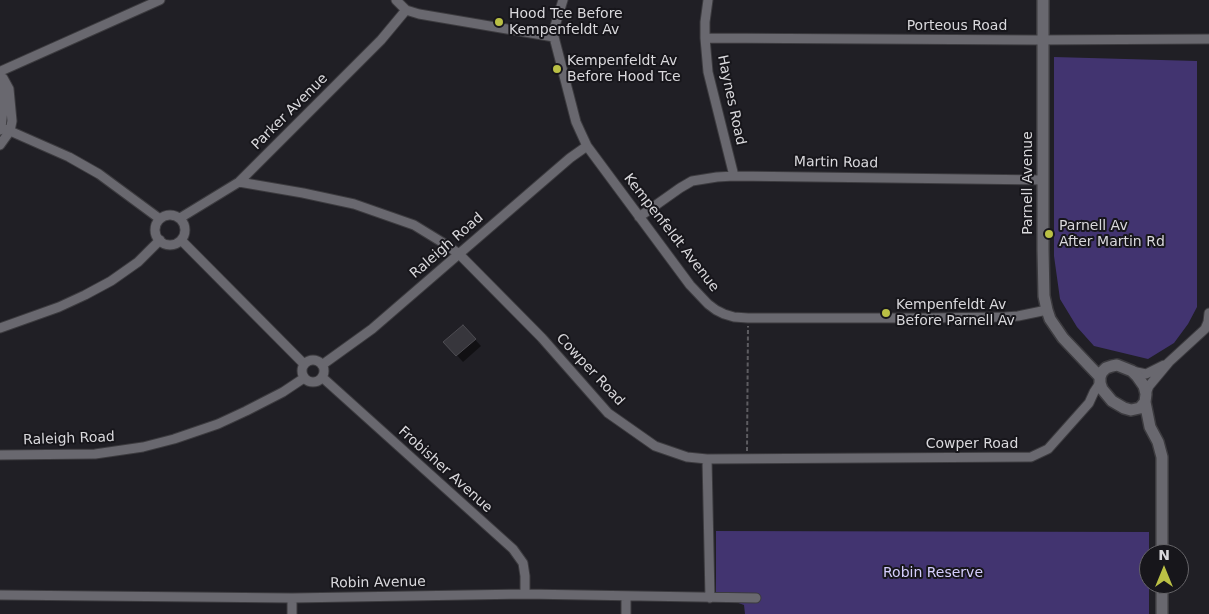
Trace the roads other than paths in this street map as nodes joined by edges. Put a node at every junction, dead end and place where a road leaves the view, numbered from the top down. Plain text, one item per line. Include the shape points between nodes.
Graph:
1 (160, 0) edge
2 (396, 0) edge
3 (563, 0) edge
4 (708, 0) edge
5 (1042, 0) edge
6 (406, 10) junction
7 (554, 37) junction
8 (705, 38) junction
9 (1209, 39) edge
10 (1042, 40) junction
11 (1, 72) edge
12 (4, 130) edge
13 (0, 145) edge
14 (587, 146) junction
15 (734, 176) junction
16 (1043, 180) junction
17 (239, 182) junction
18 (639, 216) junction
19 (180, 218) junction
20 (160, 219) junction
21 (160, 240) junction
22 (181, 240) junction
23 (459, 254) junction
24 (1047, 310) junction
25 (1209, 313) edge
26 (0, 328) edge
27 (1207, 329) edge
28 (1079, 354) junction
29 (1168, 362) junction
30 (304, 364) junction
31 (322, 365) junction
32 (1112, 366) junction
33 (1132, 371) junction
34 (304, 378) junction
35 (322, 378) junction
36 (1100, 380) junction
37 (1146, 398) junction
38 (1112, 400) junction
39 (1089, 403) junction
40 (1131, 410) junction
41 (1150, 427) junction
42 (0, 455) edge
43 (707, 458) junction
44 (1162, 544) edge
45 (525, 594) junction
46 (1162, 594) edge
47 (0, 595) edge
48 (626, 596) junction
49 (292, 598) junction
50 (710, 598) junction
51 (756, 598) dead end
52 (292, 614) edge
53 (626, 614) edge
54 (1162, 614) edge

1 - 11 street
2 - 6 street
3 - 7 street, Kempenfeldt Avenue
4 - 8 street, Haynes Road
5 - 10 street, Parnell Avenue
6 - 7 street
6 - 17 street, Parker Avenue via 381,40
7 - 14 street, Kempenfeldt Avenue via 576,122
8 - 10 street, Porteous Road
8 - 15 street, Haynes Road via 708,72
9 - 10 street, Porteous Road
10 - 16 street, Parnell Avenue
11 - 12 street
12 - 13 street
12 - 20 street via 69,157 99,174
14 - 18 street, Kempenfeldt Avenue
14 - 23 street, Raleigh Road
15 - 16 street, Martin Road
15 - 18 street, Martin Road via 692,181
16 - 24 street, Parnell Avenue via 1043,274
17 - 19 street, Parker Avenue
17 - 23 street, Cowper Road via 354,204 414,224
18 - 24 street, Kempenfeldt Avenue via 690,286 708,304 734,317 986,318
19 - 20 street via 169,215
19 - 22 street via 185,227
20 - 21 street via 156,232
21 - 22 street via 172,244
21 - 26 street via 138,262 102,286 59,307
22 - 30 street
23 - 31 street, Raleigh Road via 372,330
23 - 43 street, Cowper Road via 542,338 608,413 656,446 687,457
24 - 28 street, Parnell Avenue via 1055,328
25 - 27 street
27 - 29 street
28 - 32 street, Parnell Avenue
28 - 36 street, Parnell Avenue
29 - 33 street via 1146,374
29 - 37 street via 1149,386
30 - 31 street via 314,360
30 - 34 street
31 - 35 street via 325,371
32 - 33 street, Parnell Avenue
32 - 36 street via 1102,372
33 - 37 street, Parnell Avenue via 1141,380
34 - 35 street via 314,383
34 - 42 street, Raleigh Road via 218,424 151,445 95,454
35 - 45 street, Frobisher Avenue via 513,549 523,564
36 - 38 street, Parnell Avenue via 1105,394
36 - 39 street, Cowper Road
37 - 40 street via 1140,408
37 - 41 street, Parnell Avenue
38 - 39 street
38 - 40 street, Parnell Avenue
39 - 43 street, Cowper Road via 1048,448 1031,457
40 - 41 street, Parnell Avenue
41 - 44 street, Parnell Avenue via 1162,457
43 - 50 street
45 - 48 street, Robin Avenue
45 - 49 street, Robin Avenue
46 - 54 street
47 - 49 street, Robin Avenue
48 - 50 street, Robin Avenue
48 - 53 street
49 - 52 street
50 - 51 street, Robin Avenue

